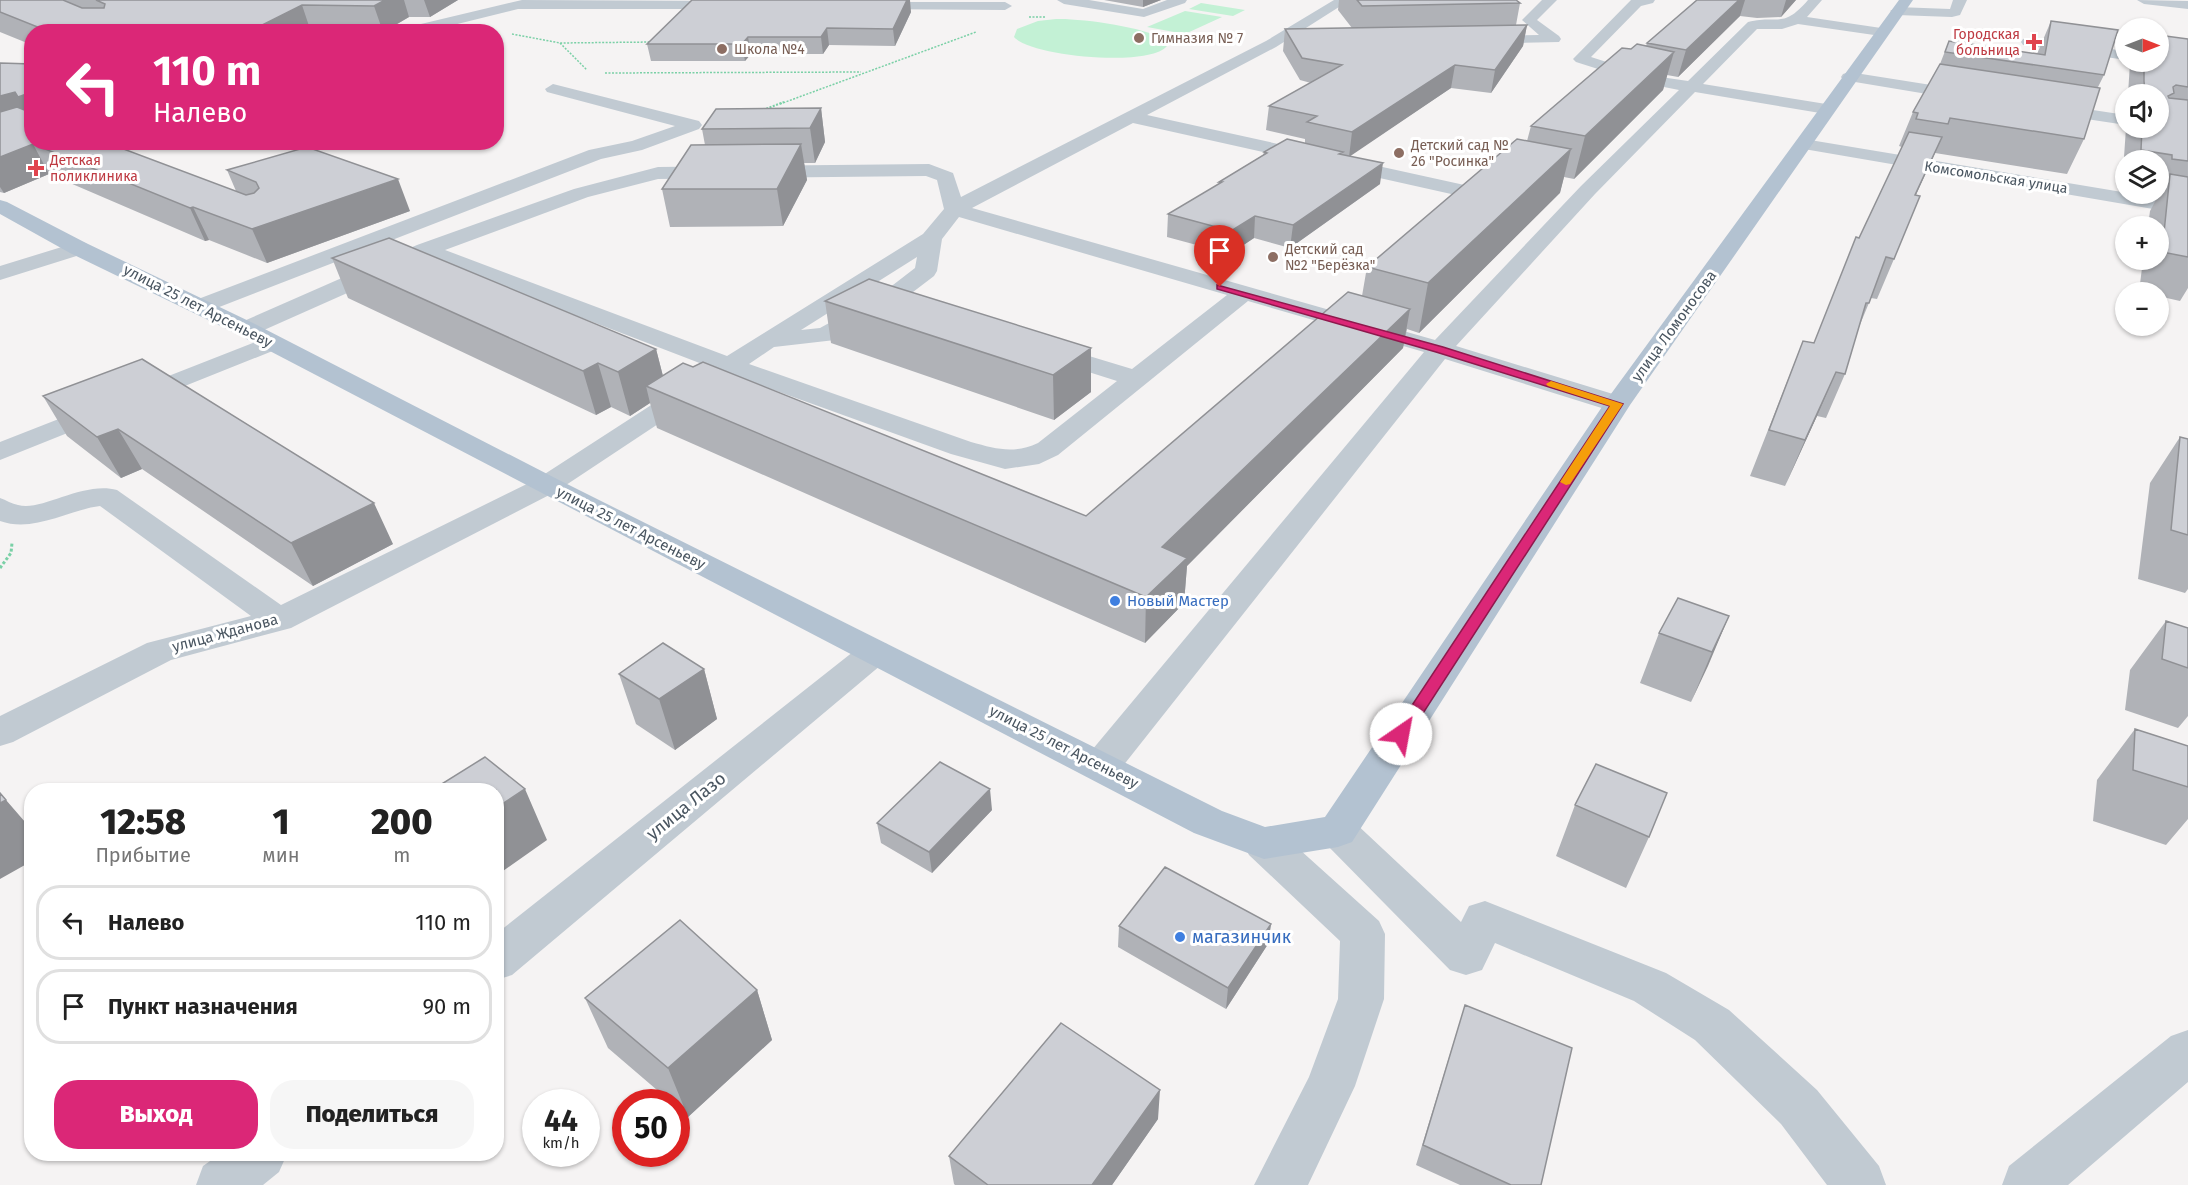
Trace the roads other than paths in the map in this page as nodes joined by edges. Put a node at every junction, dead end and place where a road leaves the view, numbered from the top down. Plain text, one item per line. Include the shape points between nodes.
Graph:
1 (537, 0) edge
2 (1064, 0) edge
3 (1180, 0) edge
4 (1343, 0) edge
5 (1550, 0) edge
6 (1815, 0) edge
7 (1960, 0) edge
8 (2144, 0) edge
9 (1619, 1) edge
10 (1642, 2) edge
11 (459, 5) dead end
12 (515, 5) junction
13 (2188, 5) edge
14 (742, 6) edge
15 (850, 6) edge
16 (1005, 6) dead end
17 (1894, 14) edge
18 (1798, 20) junction
19 (423, 24) edge
20 (437, 24) edge
21 (1541, 30) junction
22 (1314, 33) edge
23 (1285, 40) junction
24 (2028, 42) dead end
25 (1568, 51) junction
26 (2115, 54) edge
27 (1608, 69) junction
28 (1849, 77) junction
29 (1592, 85) edge
30 (1690, 88) junction
31 (553, 89) dead end
32 (1987, 99) edge
33 (2033, 106) edge
34 (1826, 109) junction
35 (1131, 117) junction
36 (2115, 118) edge
37 (1804, 144) junction
38 (1495, 179) edge
39 (1478, 194) junction
40 (0, 206) edge
41 (954, 209) junction
42 (2188, 209) edge
43 (1461, 210) edge
44 (931, 239) junction
45 (78, 248) junction
46 (425, 250) junction
47 (0, 273) edge
48 (1243, 294) junction
49 (1355, 304) edge
50 (201, 306) junction
51 (1338, 320) junction
52 (258, 336) junction
53 (768, 340) junction
54 (1023, 343) edge
55 (1440, 349) junction
56 (731, 366) junction
57 (1136, 379) junction
58 (1617, 404) junction
59 (0, 452) edge
60 (547, 485) junction
61 (0, 507) edge
62 (279, 620) junction
63 (875, 652) junction
64 (0, 732) edge
65 (1101, 766) junction
66 (1338, 831) junction
67 (1264, 843) junction
68 (504, 954) edge
69 (2188, 1052) edge
70 (252, 1161) edge
71 (222, 1185) edge
72 (1280, 1185) edge
73 (1860, 1185) edge
74 (2028, 1185) edge

1 - 12 street
2 - 3 street via 1144,13
4 - 23 street
5 - 21 street via 1529,20
6 - 18 street
7 - 17 street via 1952,13
8 - 13 street
9 - 10 street
10 - 25 street
11 - 19 street
12 - 14 street
12 - 20 street
15 - 16 street
17 - 18 street
17 - 28 main road, улица Ломоносова
18 - 30 street via 1779,27 1753,25
21 - 25 street
21 - 25 street via 1465,36
22 - 23 street
23 - 35 street
24 - 26 street
25 - 27 street
27 - 29 street
27 - 30 street
28 - 32 street
28 - 34 main road, улица Ломоносова
30 - 34 street
30 - 55 street via 1577,187
31 - 50 street via 693,125 636,146 596,154
33 - 36 street
34 - 37 main road, улица Ломоносова
35 - 39 street
35 - 41 street
37 - 42 street, Комсомольская улица
37 - 58 main road, улица Ломоносова
38 - 39 street
39 - 43 street
40 - 45 main road, улица 25 лет Арсеньеву
41 - 44 street
41 - 46 street via 946,177 929,170 658,172 581,193
41 - 48 street
44 - 53 street, улица Жданова
44 - 53 street via 926,271 899,304 826,335
45 - 47 street
45 - 50 main road, улица 25 лет Арсеньеву
45 - 52 main road
46 - 52 street
46 - 56 street
48 - 51 street
48 - 57 street
49 - 51 street
50 - 52 main road, улица 25 лет Арсеньеву
51 - 55 street
52 - 59 street
52 - 60 main road, улица 25 лет Арсеньеву
53 - 56 street, улица Жданова
54 - 57 street
55 - 58 street
55 - 65 street
56 - 57 street via 1005,460 1029,458 1048,449
56 - 60 street, улица Жданова
58 - 66 main road, улица Ломоносова
60 - 62 street, улица Жданова
60 - 63 main road, улица 25 лет Арсеньеву
61 - 62 street via 12,515 47,512 78,500 106,496
62 - 64 street, улица Жданова via 159,651
63 - 65 main road, улица 25 лет Арсеньеву
63 - 68 street, улица Лазо
65 - 67 main road, улица 25 лет Арсеньеву via 1208,822
66 - 67 main road
66 - 73 street via 1466,956 1485,919 1650,987 1712,1025 1799,1107
67 - 72 street via 1363,934 1361,999 1330,1086
69 - 74 street
70 - 71 street

